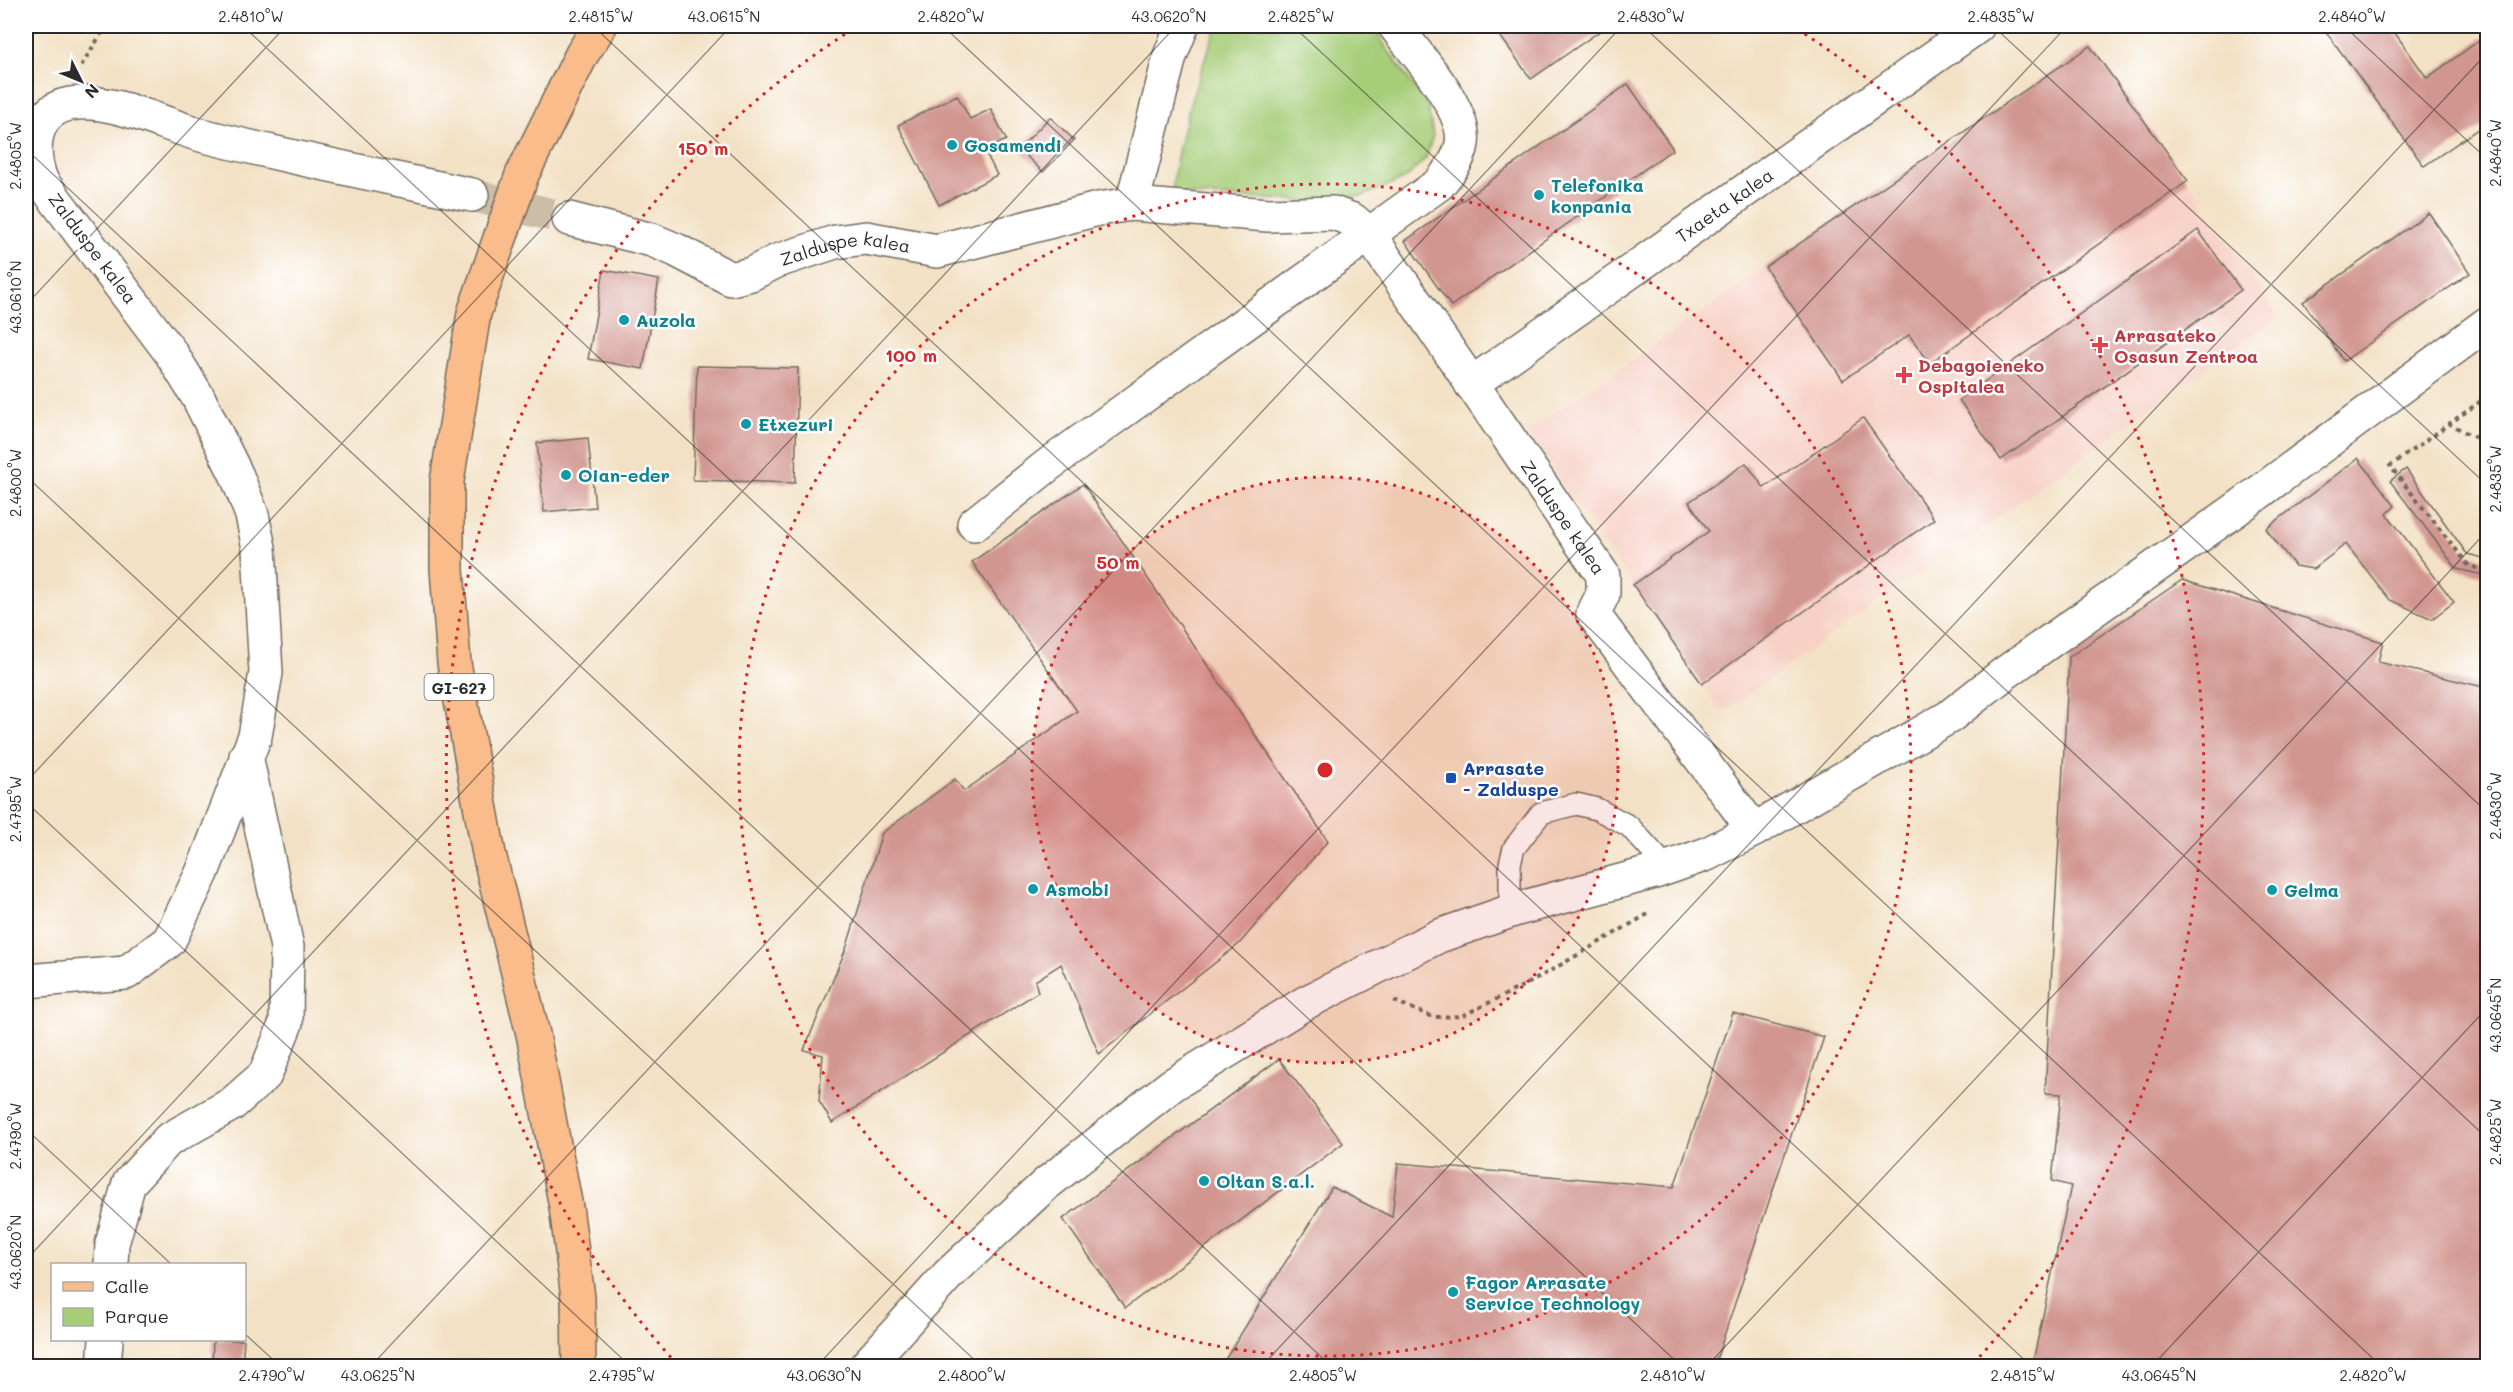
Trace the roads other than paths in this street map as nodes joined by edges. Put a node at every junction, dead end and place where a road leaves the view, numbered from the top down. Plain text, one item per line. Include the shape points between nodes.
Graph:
1 (600, 26) edge
2 (1182, 26) edge
3 (1395, 26) edge
4 (1978, 26) edge
5 (472, 195) tunnel mouth
6 (1132, 204) junction
7 (569, 219) tunnel mouth
8 (1368, 233) junction
9 (2487, 323) edge
10 (1471, 384) junction
11 (974, 524) dead end
12 (246, 756) junction
13 (1754, 830) junction
14 (1667, 868) junction
15 (1510, 911) junction
16 (26, 981) edge
17 (111, 1263) edge
18 (106, 1341) edge
19 (104, 1366) edge
20 (579, 1366) edge
21 (866, 1366) edge

1 - 20 main road, GI-627 via 582,54 522,176 474,313 447,481 447,570 454,663 489,854 533,1034 566,1207 578,1298
2 - 6 street via 1170,56
3 - 8 street via 1452,103 1461,124 1462,143 1456,163 1439,183
4 - 10 street, Txaeta kalea
5 - 12 street, Zalduspe kalea via 258,149 102,105 65,105 49,115 36,135 35,162 42,182 171,353 221,441 252,515 259,548 266,673 255,736
6 - 7 street, Zalduspe kalea via 1098,209 937,251 866,238 835,242 731,279 652,240
6 - 8 street, Zalduspe kalea via 1268,215 1333,213 1353,220
8 - 10 street, Zalduspe kalea
8 - 11 street via 1048,465
9 - 13 street via 1948,717
10 - 13 street, Zalduspe kalea via 1603,575 1603,594 1593,614
12 - 16 street, Zalduspe kalea via 202,873 169,941 126,973
12 - 17 street via 287,947 286,1023 265,1075 232,1104 168,1140 129,1183 112,1244
13 - 14 street via 1707,854
14 - 15 street
14 - 15 lane via 1629,826 1597,809 1576,804 1541,813 1514,848
15 - 21 street via 1439,936 1305,1003 1172,1085 1038,1191 948,1275
18 - 19 street

